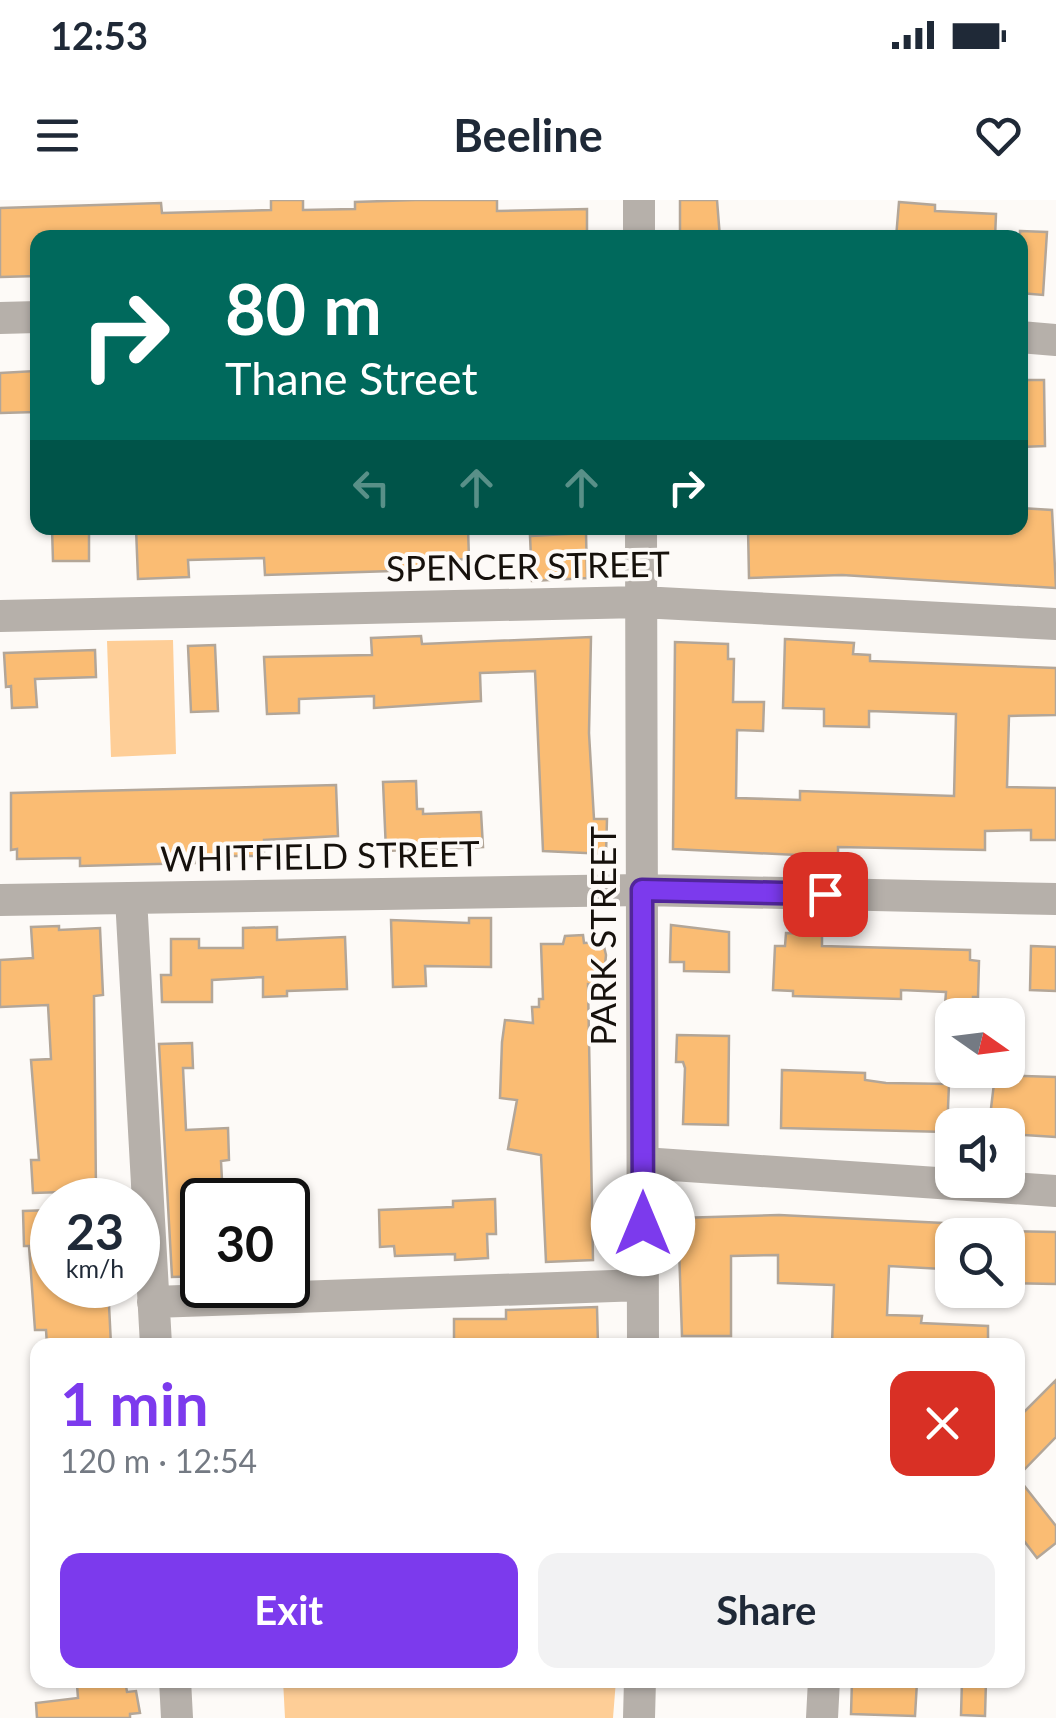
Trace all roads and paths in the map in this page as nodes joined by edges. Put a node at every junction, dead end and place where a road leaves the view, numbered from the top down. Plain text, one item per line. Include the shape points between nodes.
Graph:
1 (639, 200) edge
2 (640, 230) edge
3 (30, 317) edge
4 (0, 318) edge
5 (1028, 338) edge
6 (1056, 340) edge
7 (641, 535) edge
8 (641, 602) junction
9 (0, 616) edge
10 (1056, 624) edge
11 (642, 890) junction
12 (131, 898) junction
13 (1056, 899) edge
14 (0, 900) edge
15 (643, 1163) junction
16 (147, 1178) edge
17 (1056, 1191) edge
18 (642, 1285) junction
19 (160, 1302) edge
20 (154, 1308) edge
21 (156, 1338) edge
22 (644, 1338) edge
23 (175, 1688) edge
24 (640, 1688) edge
25 (824, 1688) edge
26 (177, 1718) edge
27 (639, 1718) edge
28 (822, 1718) edge

1 - 2 street
3 - 4 street
5 - 6 street
7 - 8 street, PARK STREET
8 - 9 street, SPENCER STREET
8 - 10 street, SPENCER STREET
8 - 11 street, PARK STREET
11 - 12 street, WHITFIELD STREET
11 - 13 street, WHITFIELD STREET
11 - 15 street, PARK STREET
12 - 14 street, WHITFIELD STREET
12 - 16 street
15 - 17 street
15 - 18 street, PARK STREET
18 - 19 street
18 - 22 street, PARK STREET
20 - 21 street
23 - 26 street
24 - 27 street
25 - 28 street

